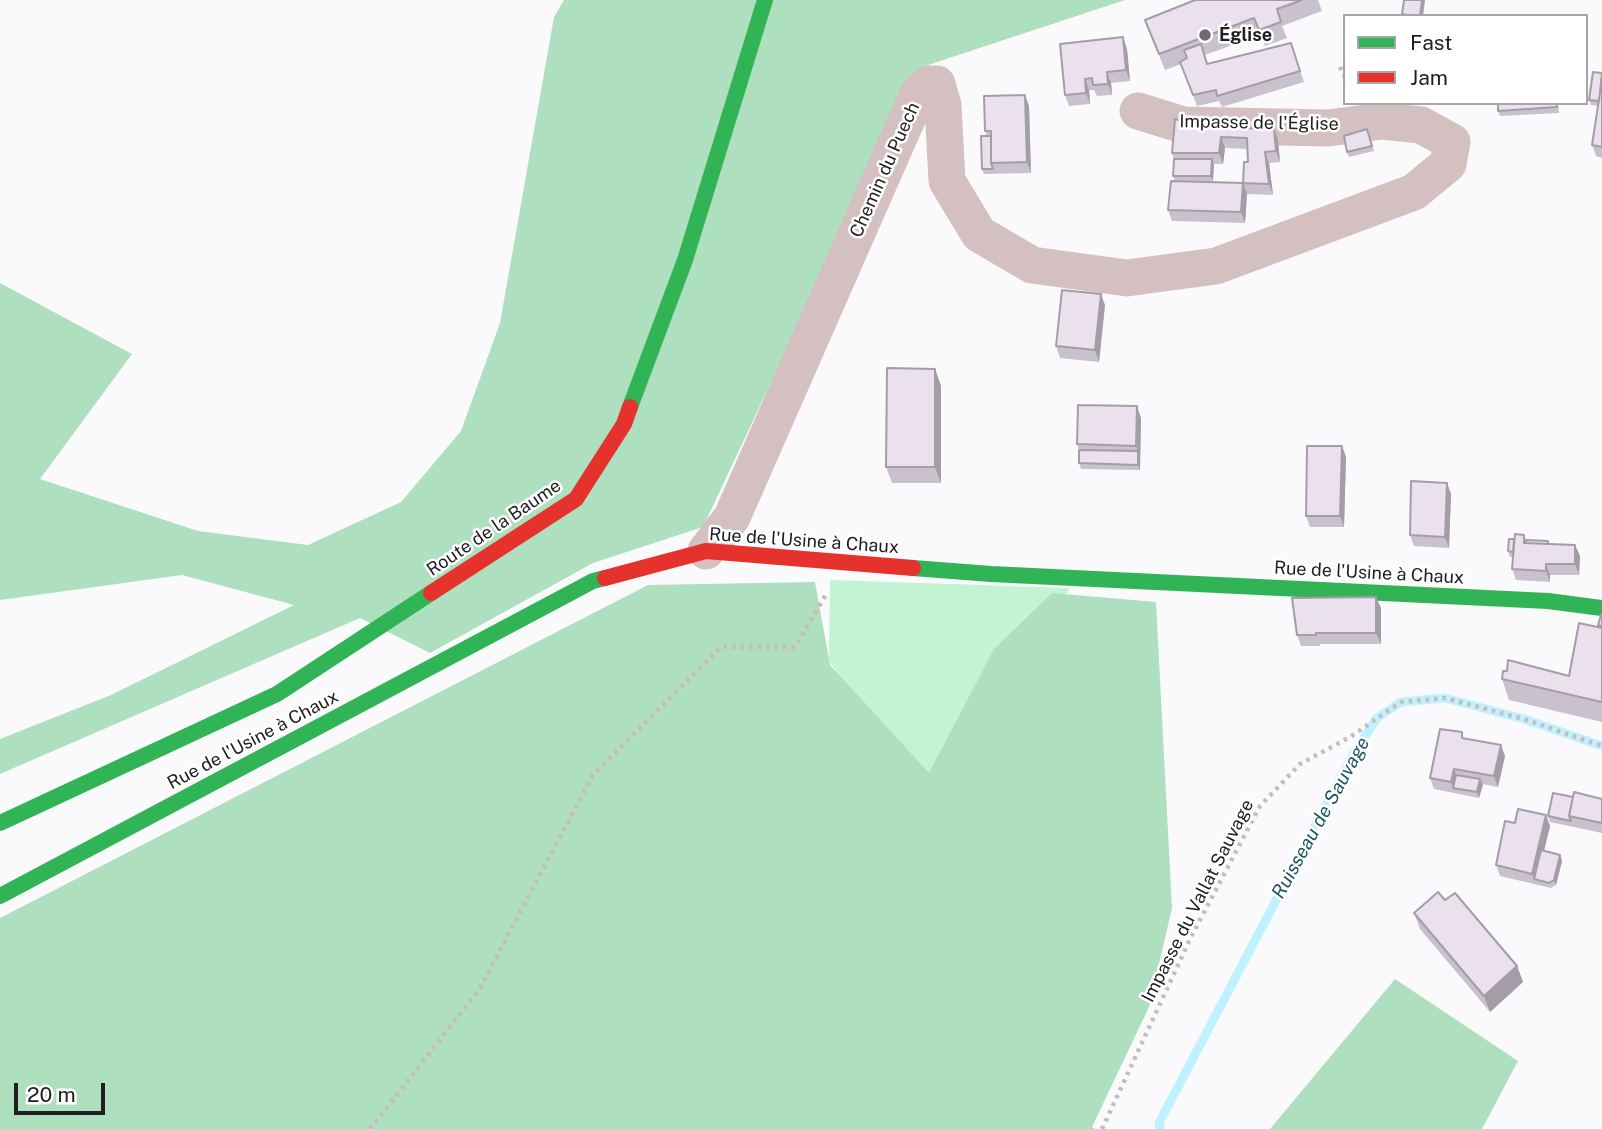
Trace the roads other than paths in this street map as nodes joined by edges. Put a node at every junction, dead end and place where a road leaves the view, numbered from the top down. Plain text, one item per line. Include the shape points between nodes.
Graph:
1 (765, 0) edge
2 (1138, 111) dead end
3 (1382, 112) edge
4 (706, 551) junction
5 (1602, 608) edge
6 (0, 823) edge
7 (0, 896) edge

1 - 6 street, Route de la Baume via 685,260 624,424 576,499 277,694
2 - 3 street, Impasse de l'Église via 1183,125 1328,128
3 - 4 street, Chemin du Puech via 1452,142 1448,164 1414,192 1216,266 1127,278 1032,265 979,234 947,181 943,105 937,84 928,84 918,94 732,517
4 - 5 street, Rue de l'Usine à Chaux via 991,574 1548,601
4 - 7 street, Rue de l'Usine à Chaux via 593,581

